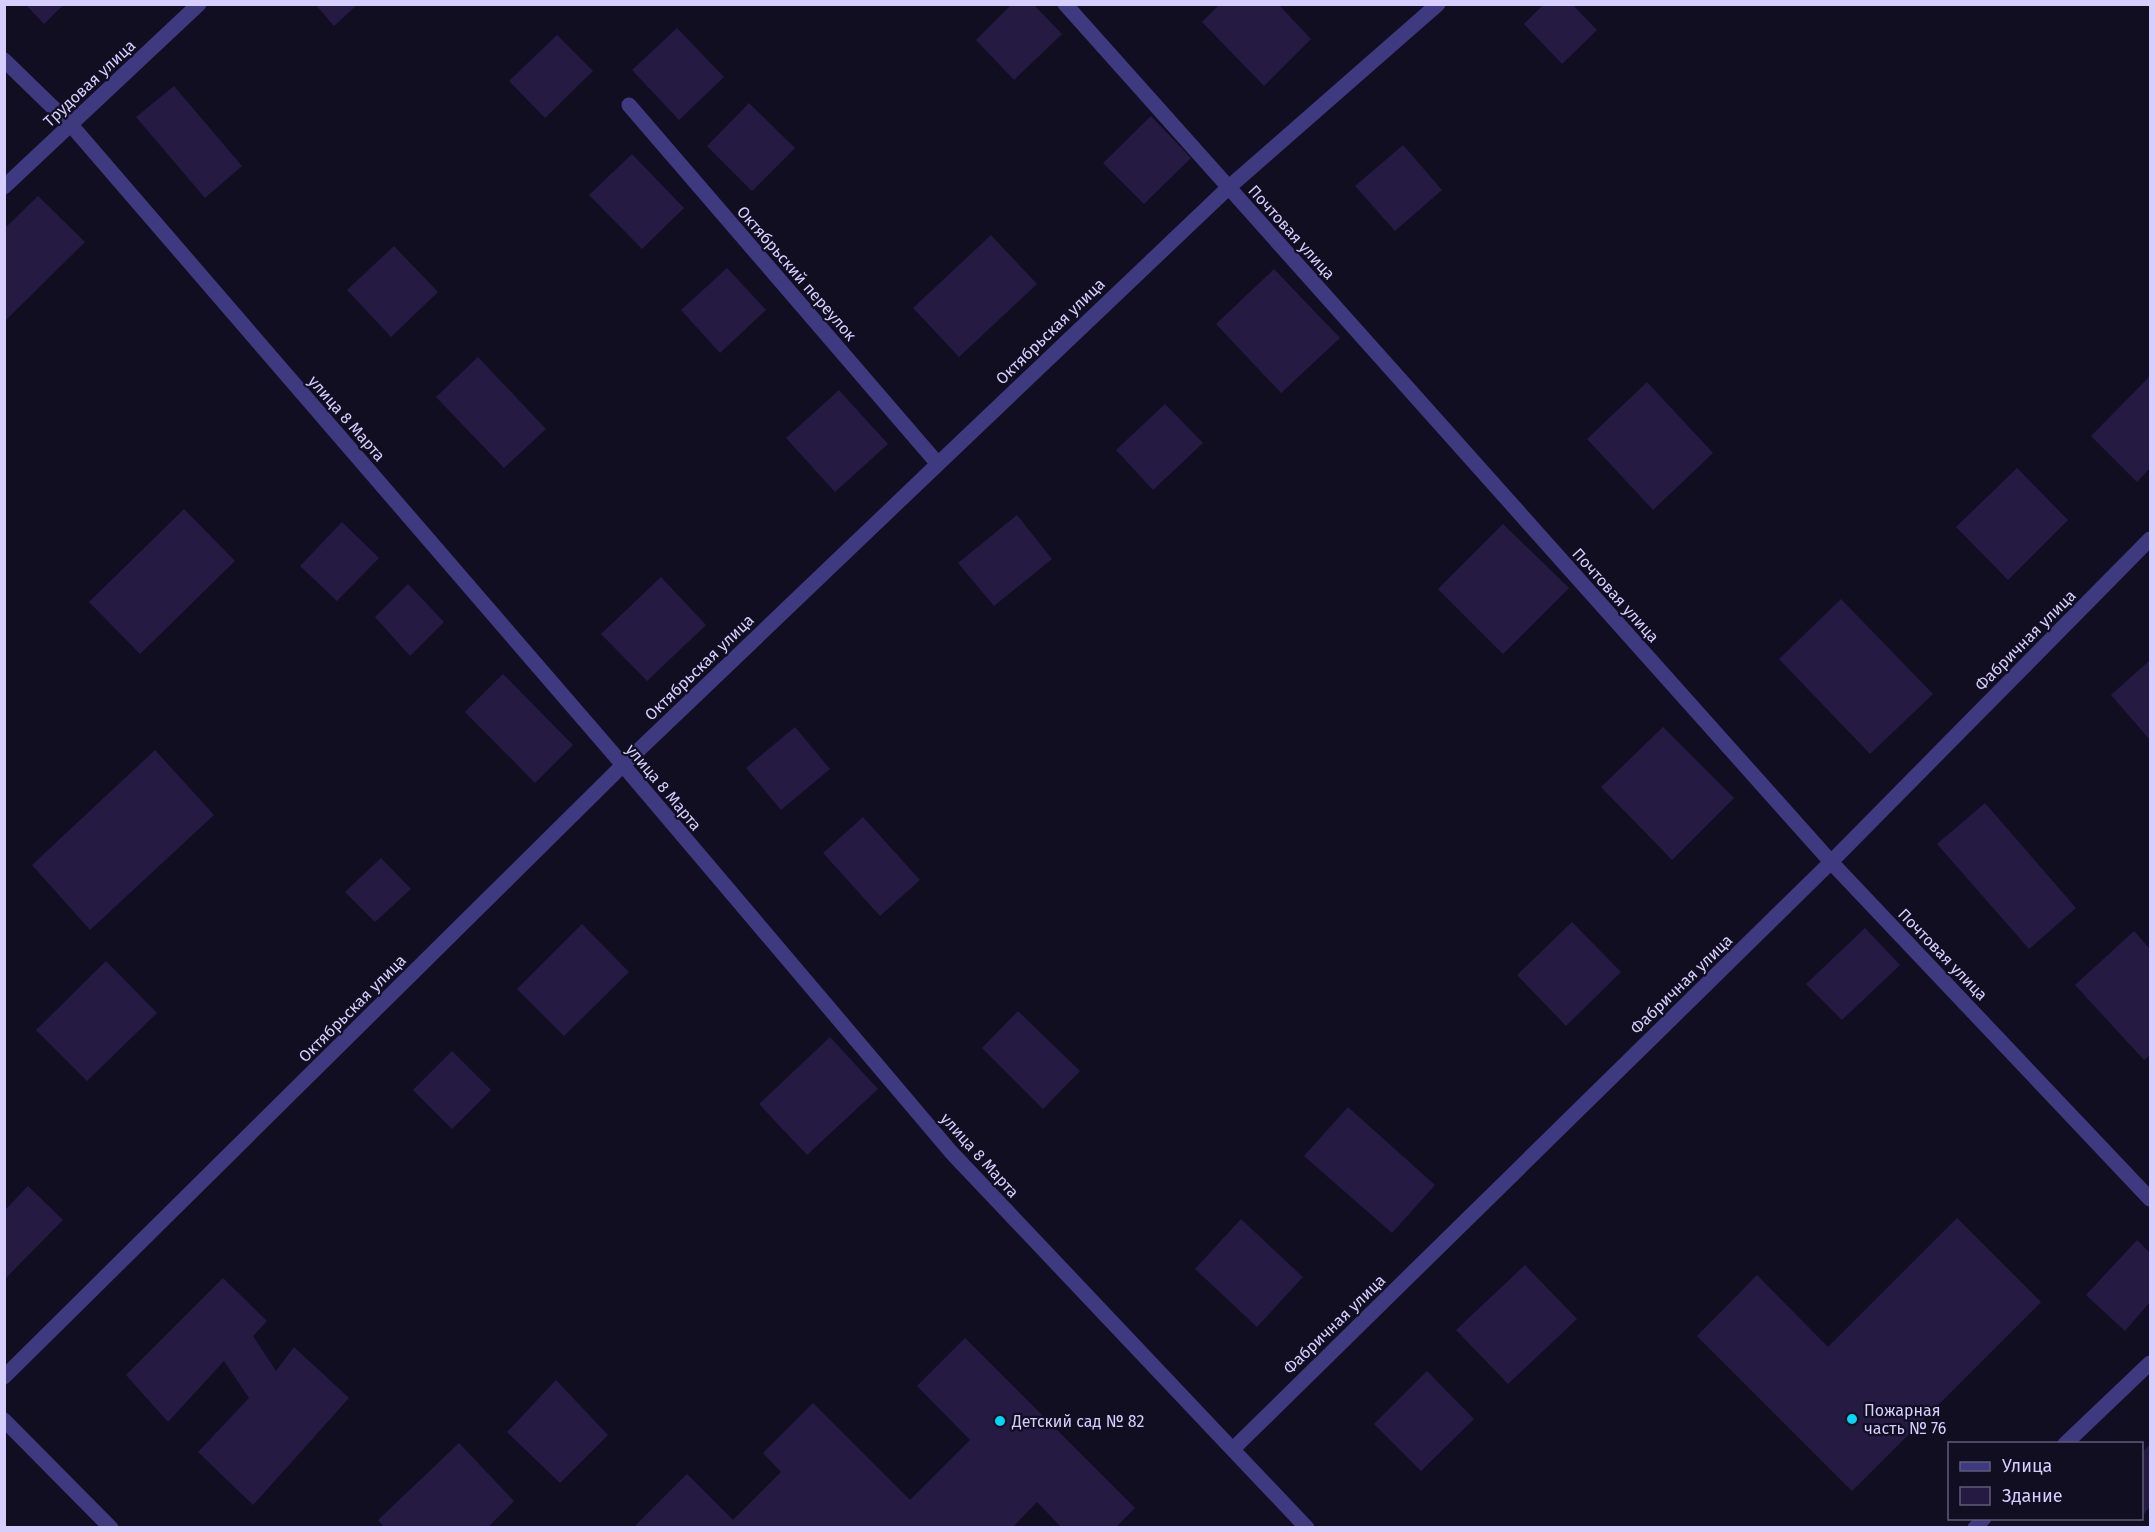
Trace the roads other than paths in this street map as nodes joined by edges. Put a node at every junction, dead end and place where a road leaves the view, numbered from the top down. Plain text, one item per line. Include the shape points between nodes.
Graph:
1 (199, 4) edge
2 (1065, 4) edge
3 (1438, 4) edge
4 (4, 60) edge
5 (629, 105) dead end
6 (71, 125) junction
7 (4, 187) edge
8 (1228, 188) junction
9 (938, 464) junction
10 (2151, 539) edge
11 (623, 765) junction
12 (1831, 862) junction
13 (2151, 1199) edge
14 (2151, 1363) edge
15 (4, 1377) edge
16 (4, 1420) edge
17 (2066, 1442) edge
18 (1233, 1449) junction
19 (111, 1527) edge
20 (1307, 1527) edge

1 - 6 street, Трудовая улица
2 - 8 street, Почтовая улица
3 - 8 street, Октябрьская улица
4 - 6 street, улица 8 Марта
5 - 9 street, Октябрьский переулок
6 - 7 street, Трудовая улица
6 - 11 street, улица 8 Марта
8 - 9 street, Октябрьская улица
8 - 12 street, Почтовая улица
9 - 11 street, Октябрьская улица
10 - 12 street, Фабричная улица
11 - 15 street, Октябрьская улица
11 - 18 street, улица 8 Марта via 951,1152
12 - 13 street, Почтовая улица
12 - 18 street, Фабричная улица
14 - 17 street
16 - 19 street
18 - 20 street, улица 8 Марта

